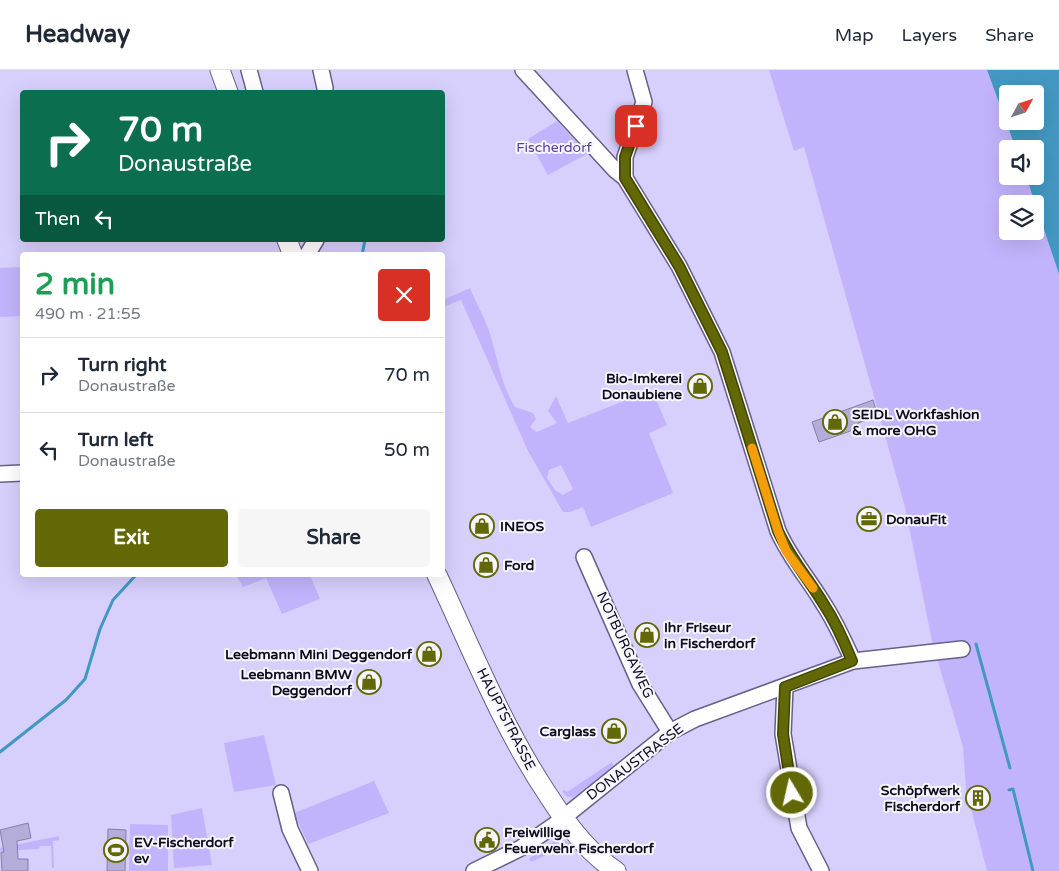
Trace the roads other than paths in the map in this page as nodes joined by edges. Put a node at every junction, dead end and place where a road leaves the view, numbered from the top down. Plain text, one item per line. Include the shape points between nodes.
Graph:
1 (220, 70) edge
2 (249, 70) edge
3 (321, 70) edge
4 (523, 70) edge
5 (635, 70) edge
6 (325, 88) dead end
7 (227, 90) edge
8 (254, 90) edge
9 (629, 145) junction
10 (598, 153) junction
11 (625, 178) junction
12 (290, 242) edge
13 (314, 242) edge
14 (303, 251) edge
15 (20, 473) edge
16 (0, 474) edge
17 (584, 557) dead end
18 (438, 577) edge
19 (962, 649) dead end
20 (852, 661) junction
21 (785, 687) junction
22 (670, 732) junction
23 (281, 793) dead end
24 (562, 818) junction
25 (310, 871) edge
26 (474, 871) edge
27 (616, 871) edge
28 (821, 871) edge

1 - 7 main road
2 - 8 street
3 - 6 street
4 - 10 street
5 - 9 street via 644,102
9 - 10 street via 620,152
9 - 11 street via 625,157
10 - 11 street
11 - 20 street via 679,266 722,352 786,551 828,610
12 - 14 main road
13 - 14 street
15 - 16 street
17 - 22 street, NOTBURGAWEG via 640,684
18 - 24 main road, HAUPTSTRASSE via 504,720
19 - 20 street, DONAUSTRASSE
20 - 21 street, DONAUSTRASSE
21 - 22 street, DONAUSTRASSE via 696,719
21 - 28 street via 783,734 799,828
22 - 24 street, DONAUSTRASSE
23 - 25 street via 290,829
24 - 26 street, DONAUSTRASSE via 521,848
24 - 27 main road, HAUPTSTRASSE

